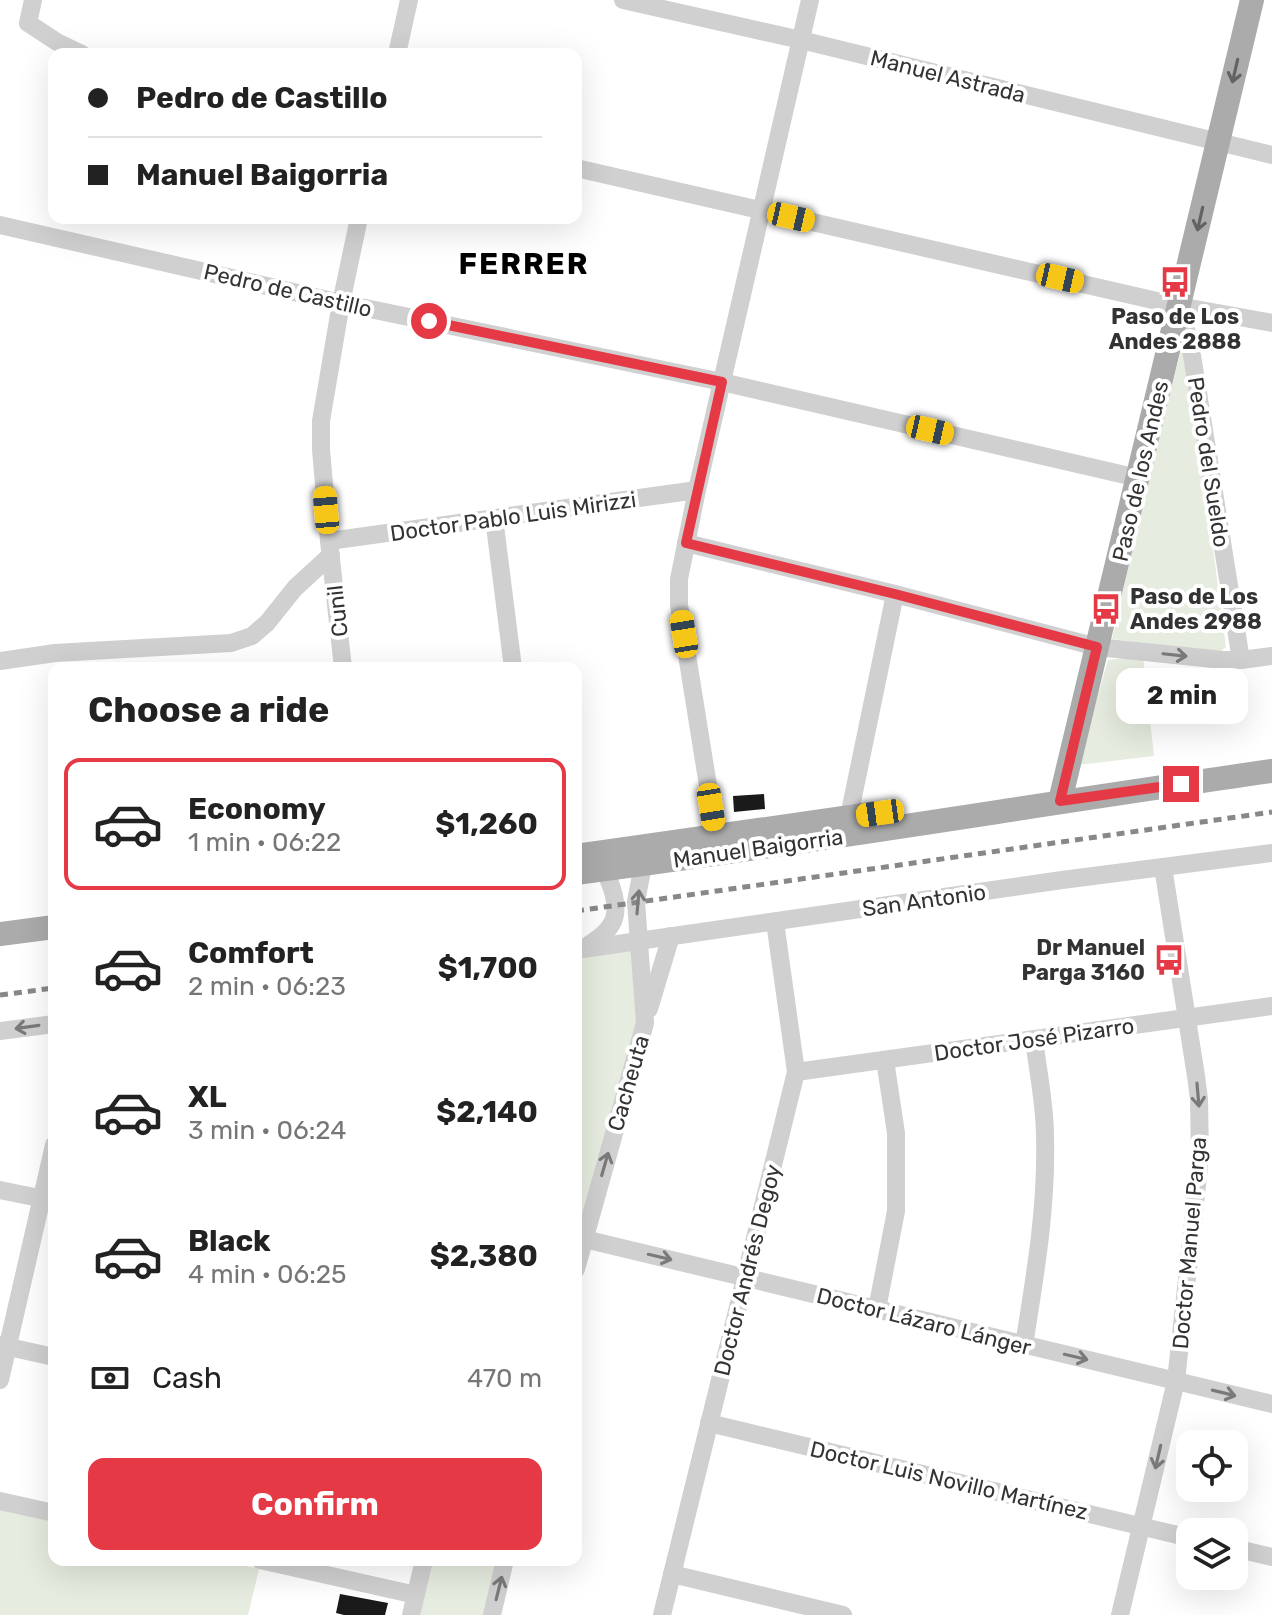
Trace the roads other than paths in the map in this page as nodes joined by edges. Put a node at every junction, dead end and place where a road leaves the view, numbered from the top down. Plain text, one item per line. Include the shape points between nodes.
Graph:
1 (33, 0) edge
2 (409, 0) edge
3 (623, 0) edge
4 (810, 0) edge
5 (1252, 0) edge
6 (801, 40) junction
7 (70, 48) edge
8 (398, 48) edge
9 (1218, 143) junction
10 (1272, 155) edge
11 (582, 169) edge
12 (762, 210) junction
13 (358, 224) edge
14 (0, 225) edge
15 (341, 303) junction
16 (1178, 310) junction
17 (1272, 323) edge
18 (722, 382) junction
19 (1138, 478) junction
20 (697, 490) junction
21 (494, 518) junction
22 (686, 543) junction
23 (330, 548) junction
24 (895, 594) junction
25 (1097, 647) junction
26 (1272, 656) edge
27 (1241, 660) junction
28 (0, 661) edge
29 (342, 662) edge
30 (512, 662) edge
31 (1272, 757) edge
32 (1272, 771) edge
33 (1062, 794) junction
34 (847, 826) junction
35 (718, 845) junction
36 (1272, 853) edge
37 (644, 855) junction
38 (582, 857) edge
39 (603, 861) junction
40 (1163, 867) junction
41 (582, 870) edge
42 (775, 922) junction
43 (48, 928) edge
44 (0, 934) edge
45 (671, 936) junction
46 (640, 941) junction
47 (48, 944) edge
48 (582, 950) edge
49 (0, 951) edge
50 (582, 952) edge
51 (1272, 1006) edge
52 (1187, 1018) junction
53 (645, 1023) junction
54 (48, 1025) edge
55 (0, 1031) edge
56 (1034, 1040) junction
57 (885, 1060) junction
58 (796, 1072) junction
59 (0, 1190) edge
60 (48, 1200) edge
61 (582, 1231) edge
62 (582, 1238) edge
63 (745, 1278) junction
64 (877, 1309) junction
65 (1024, 1345) junction
66 (4, 1346) edge
67 (48, 1356) edge
68 (0, 1380) edge
69 (1176, 1381) junction
70 (1272, 1404) edge
71 (709, 1423) junction
72 (0, 1501) edge
73 (48, 1512) edge
74 (1142, 1526) junction
75 (1176, 1534) edge
76 (1248, 1551) edge
77 (1272, 1557) edge
78 (287, 1566) edge
79 (423, 1566) edge
80 (504, 1566) edge
81 (672, 1574) junction
82 (416, 1595) junction
83 (411, 1615) edge
84 (492, 1615) edge
85 (662, 1615) edge
86 (843, 1615) edge
87 (1120, 1615) edge

1 - 7 street via 28,23
2 - 8 street
3 - 6 street, Manuel Astrada
4 - 6 street
5 -> 9 main road, Paso de los Andes
6 - 9 street, Manuel Astrada
6 - 12 street
9 - 10 street, Manuel Astrada
9 -> 16 main road, Paso de los Andes
11 - 12 street
12 - 16 street
12 - 18 street
13 - 15 street, Cunil
14 - 15 street, Pedro de Castillo
15 - 18 street, Pedro de Castillo
15 - 23 street, Cunil via 321,421
16 - 17 street
16 - 19 main road, Paso de los Andes
16 - 27 street, Pedro del Sueldo via 1190,343
18 - 19 street, Pedro de Castillo
18 - 20 street
19 - 25 main road, Paso de los Andes
20 - 21 street, Doctor Pablo Luis Mirizzi
20 - 22 street
21 - 23 street, Doctor Pablo Luis Mirizzi
21 - 30 street
22 - 24 street
22 - 35 street via 679,605
23 - 28 street via 252,636 231,643
23 - 29 street, Cunil
24 - 25 street
24 - 34 street
25 -> 27 street
25 - 33 main road, Paso de los Andes
26 - 27 street
31 - 33 main road, Manuel Baigorria
32 - 33 main road, Manuel Baigorria
33 - 34 main road, Manuel Baigorria
34 - 35 main road, Manuel Baigorria
35 - 37 main road, Manuel Baigorria
36 - 40 street, San Antonio
37 - 39 main road, Manuel Baigorria
46 -> 37 street, Cacheuta via 636,902
38 - 39 main road, Manuel Baigorria
39 - 41 main road, Manuel Baigorria
39 - 48 street via 616,902 614,922
40 - 42 street, San Antonio
40 - 52 street, Doctor Manuel Parga
42 - 45 street, San Antonio
42 - 58 street, Doctor Andrés Degoy
43 - 44 main road
45 - 46 street, San Antonio
45 - 53 street
46 - 50 street, San Antonio
46 - 53 street, Cacheuta
47 - 49 main road
51 - 52 street, Doctor José Pizarro
52 - 56 street, Doctor José Pizarro
52 -> 69 street, Doctor Manuel Parga via 1199,1099 1200,1157
61 -> 53 street, Cacheuta
54 -> 55 street
56 - 57 street, Doctor José Pizarro
56 - 65 street via 1045,1154 1039,1251
57 - 58 street, Doctor José Pizarro
57 - 64 street via 896,1133 896,1211
58 - 63 street, Doctor Andrés Degoy
59 - 60 street
60 - 66 street
62 -> 63 street, Doctor Lázaro Lánger
63 - 64 street, Doctor Lázaro Lánger
63 - 71 street, Doctor Andrés Degoy
64 - 65 street, Doctor Lázaro Lánger
65 -> 69 street, Doctor Lázaro Lánger
66 - 67 street
66 - 68 street
69 -> 70 street, Doctor Lázaro Lánger
69 -> 74 street, Doctor Manuel Parga
71 - 74 street, Doctor Luis Novillo Martínez
71 - 81 street, Doctor Andrés Degoy
72 - 73 street
74 - 75 street, Doctor Luis Novillo Martínez
74 - 87 street, Doctor Manuel Parga
76 - 77 street
78 - 82 street
79 - 82 street
84 -> 80 street
81 - 85 street, Doctor Andrés Degoy
81 - 86 street
82 - 83 street

